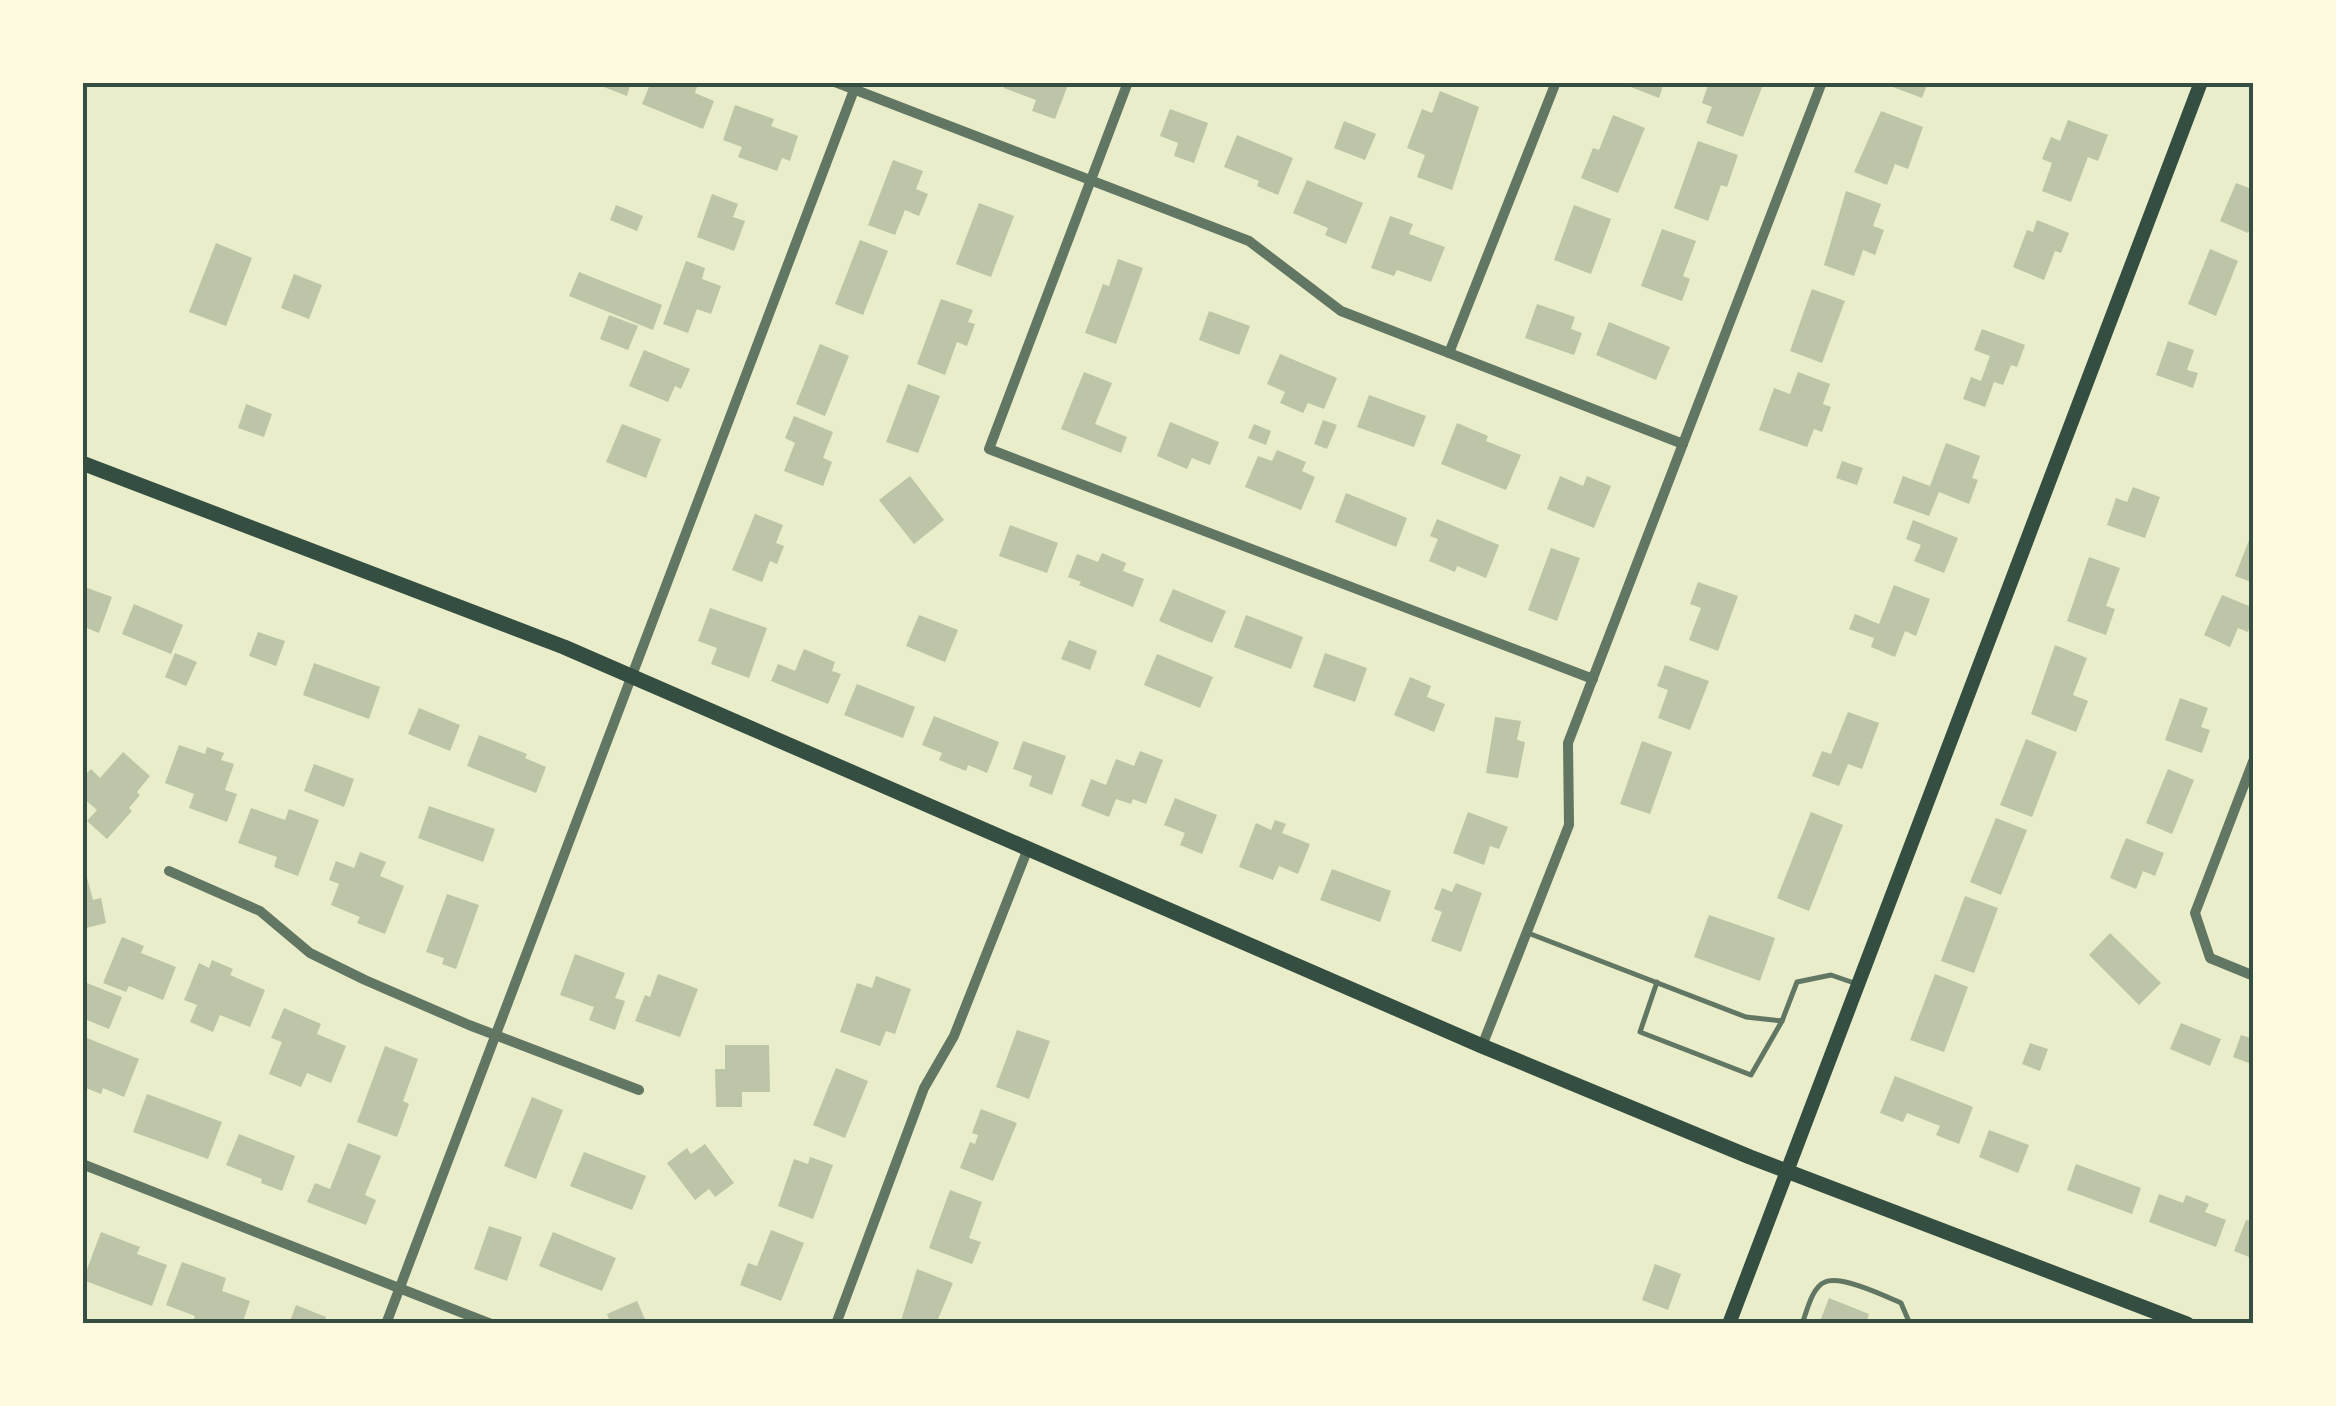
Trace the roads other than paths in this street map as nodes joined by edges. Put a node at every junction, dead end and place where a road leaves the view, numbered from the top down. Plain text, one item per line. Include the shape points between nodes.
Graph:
1 (835, 82) edge
2 (1128, 82) edge
3 (1556, 82) edge
4 (1822, 82) edge
5 (2201, 82) edge
6 (855, 86) edge
7 (1091, 180) junction
8 (1449, 353) junction
9 (1683, 444) junction
10 (82, 463) edge
11 (632, 678) junction
12 (1593, 679) junction
13 (2254, 759) edge
14 (1028, 851) junction
15 (169, 871) dead end
16 (1525, 932) junction
17 (2254, 976) edge
18 (1657, 982) junction
19 (1859, 985) junction
20 (1782, 1021) junction
21 (496, 1035) junction
22 (1482, 1046) junction
23 (639, 1090) dead end
24 (82, 1164) edge
25 (1788, 1170) junction
26 (399, 1290) junction
27 (386, 1324) edge
28 (490, 1324) edge
29 (836, 1324) edge
30 (1729, 1324) edge
31 (1802, 1324) edge
32 (1910, 1324) edge
33 (2186, 1324) edge

1 - 6 street
2 - 7 street
3 - 8 street
4 - 9 street
5 - 19 main road
6 - 7 street
6 - 11 street
7 - 8 street via 1249,241 1341,311
7 - 12 street via 989,449
8 - 9 street
9 - 12 street
10 - 11 main road
11 - 14 main road
11 - 21 street
12 - 16 street via 1568,743 1568,824
13 - 17 street via 2195,913 2210,958
14 - 22 main road
14 - 29 street via 954,1036 924,1088
15 - 21 street via 260,911 310,953
16 - 18 lane
16 - 22 street
18 - 20 lane via 1746,1017
18 - 20 lane via 1640,1032 1751,1075
19 - 20 lane via 1831,975 1797,982
19 - 25 main road
21 - 23 street
21 - 26 street
22 - 25 main road
24 - 26 street
25 - 30 main road
25 - 33 main road
26 - 27 street
26 - 28 street
31 - 32 lane via 1816,1290 1840,1280 1902,1303

